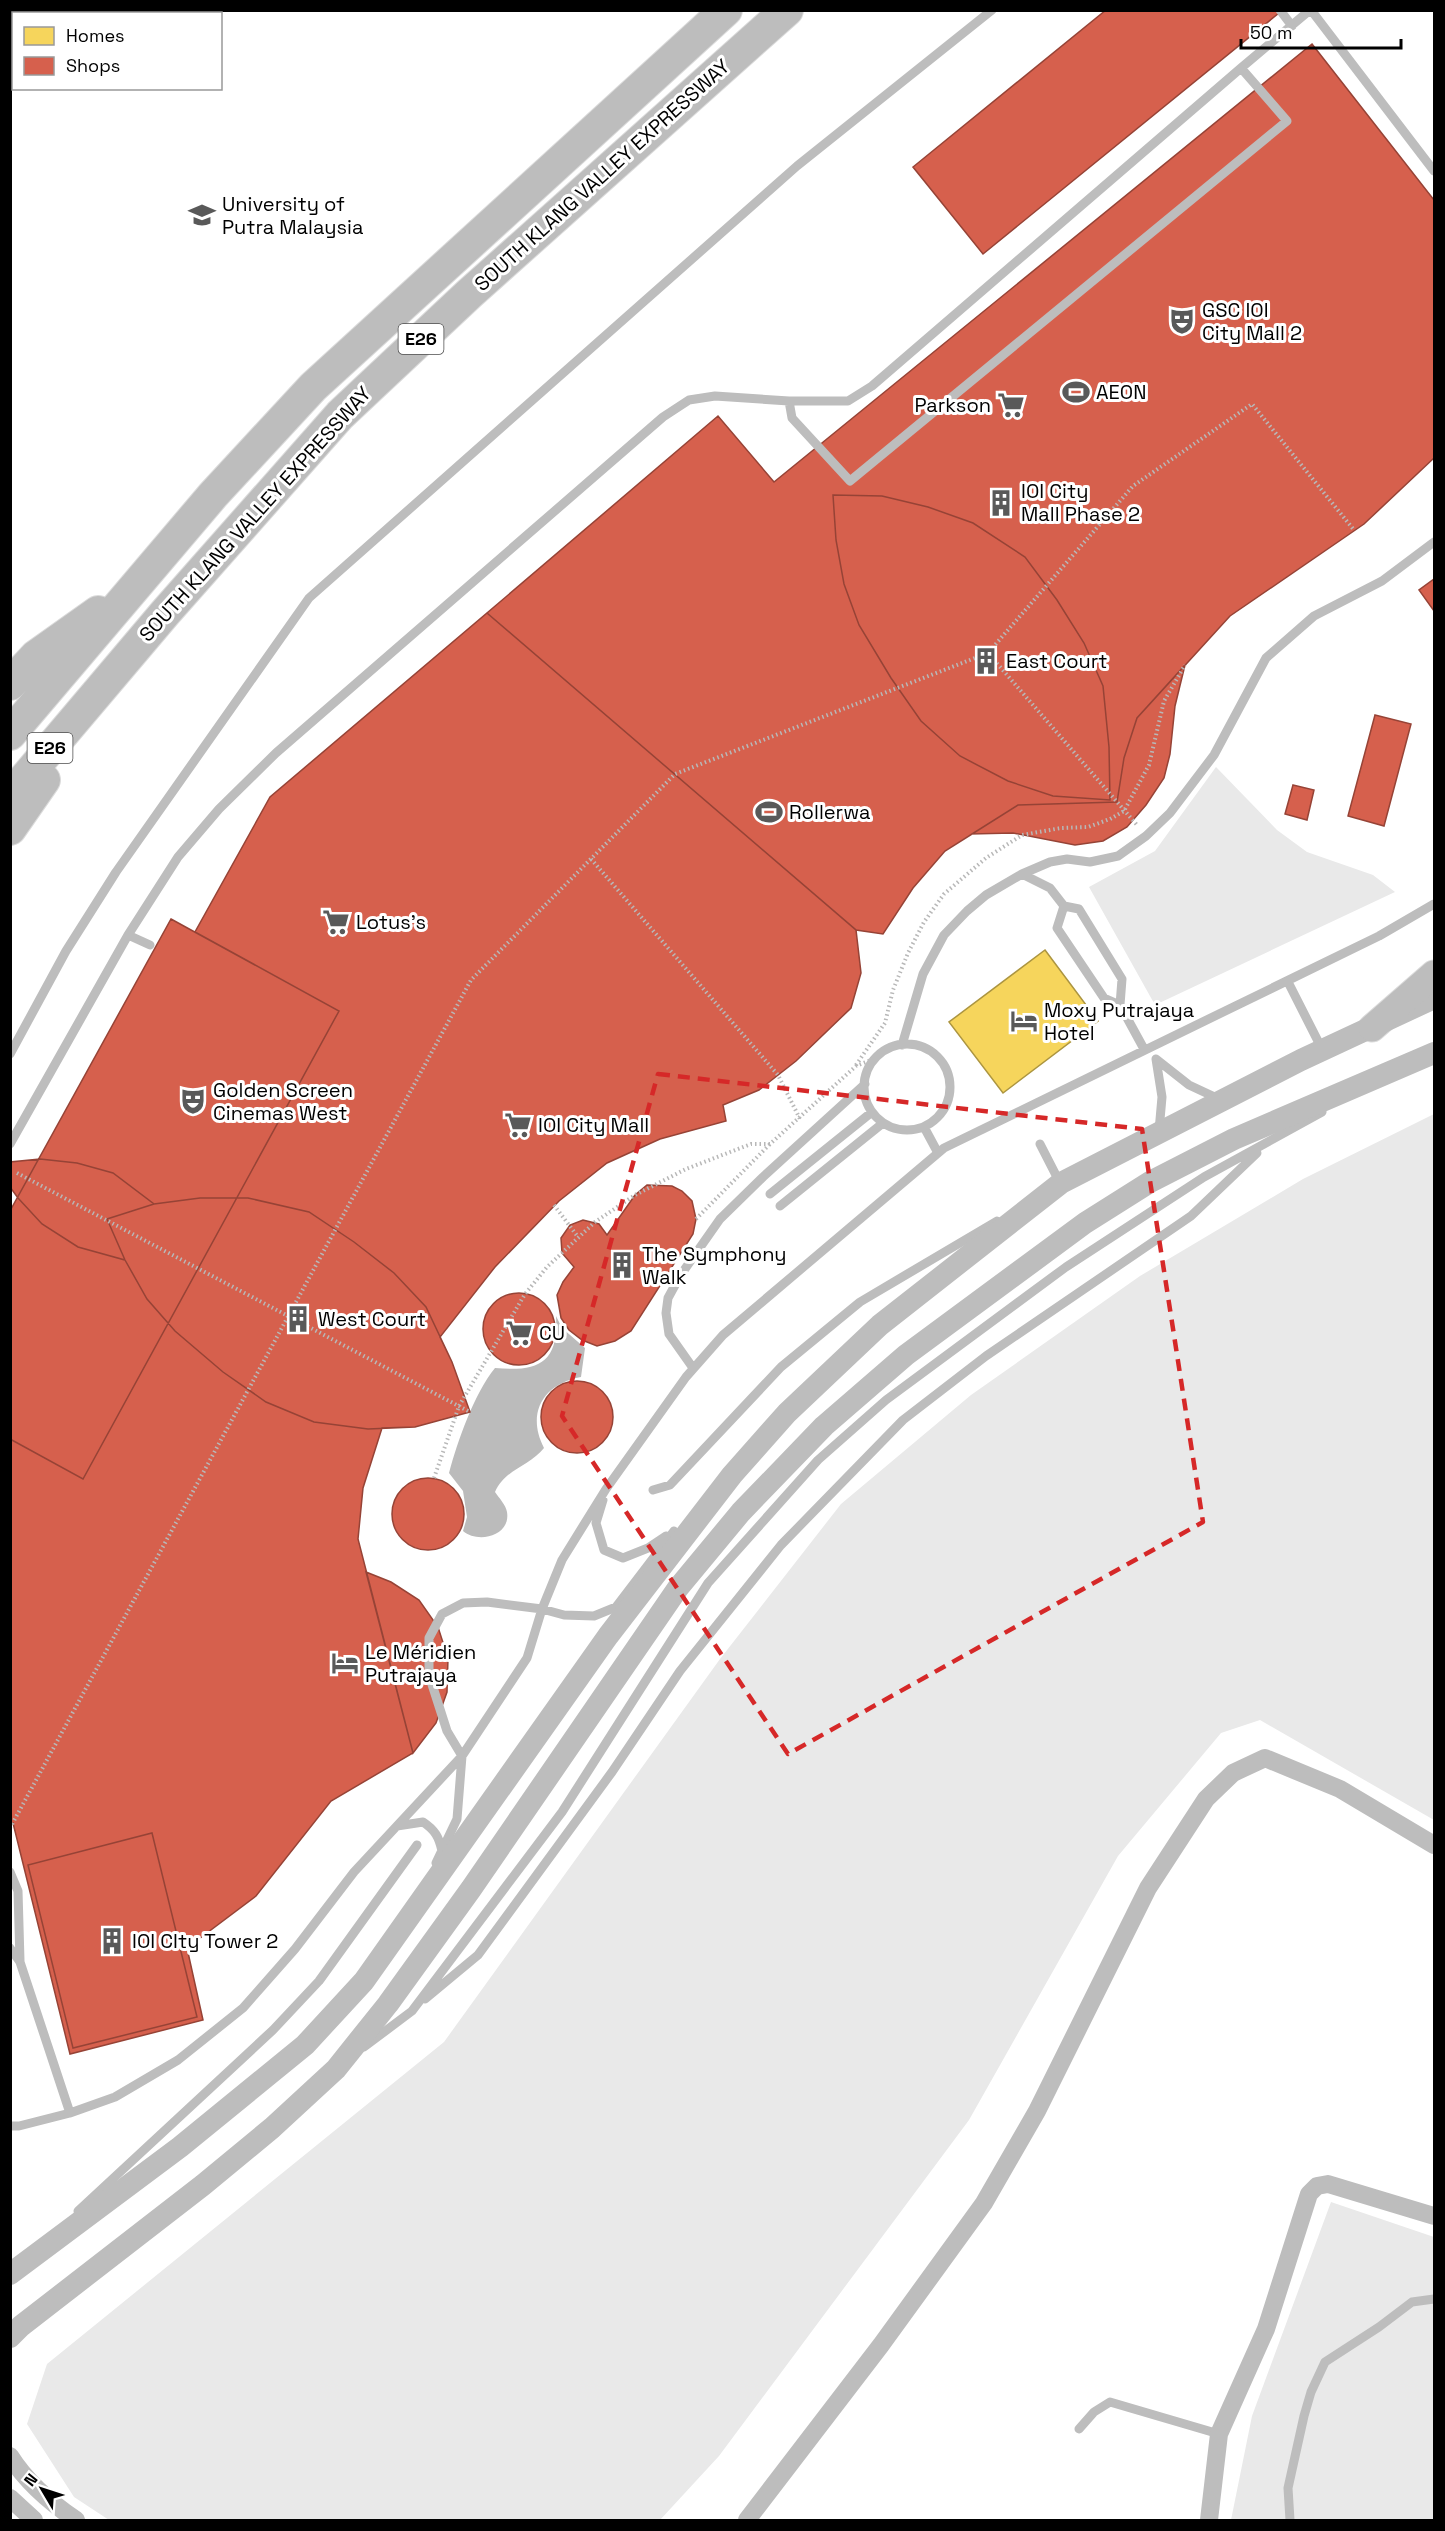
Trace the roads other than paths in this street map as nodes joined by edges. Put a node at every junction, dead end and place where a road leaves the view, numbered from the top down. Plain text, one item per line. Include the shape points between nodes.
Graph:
1 (702, 10) edge
2 (726, 10) edge
3 (787, 10) edge
4 (992, 10) edge
5 (1280, 10) edge
6 (1311, 10) edge
7 (1292, 26) junction
8 (684, 47) junction
9 (1240, 68) junction
10 (1434, 171) edge
11 (789, 401) junction
12 (1434, 542) edge
13 (134, 588) junction
14 (10, 684) edge
15 (90, 701) junction
16 (10, 734) edge
17 (10, 796) edge
18 (10, 829) edge
19 (1022, 874) junction
20 (1434, 904) edge
21 (1064, 906) junction
22 (128, 935) junction
23 (150, 945) dead end
24 (1434, 974) edge
25 (1288, 982) junction
26 (1434, 998) edge
27 (1120, 1005) junction
28 (1372, 1028) junction
29 (902, 1045) junction
30 (1143, 1049) junction
31 (1322, 1050) junction
32 (1434, 1053) edge
33 (10, 1054) edge
34 (1382, 1077) junction
35 (864, 1084) junction
36 (1221, 1100) junction
37 (872, 1112) junction
38 (883, 1123) junction
39 (924, 1126) junction
40 (1159, 1131) junction
41 (10, 1144) edge
42 (1040, 1144) dead end
43 (1266, 1145) junction
44 (938, 1153) junction
45 (1061, 1183) junction
46 (770, 1194) dead end
47 (780, 1206) dead end
48 (693, 1368) junction
49 (732, 1475) junction
50 (606, 1490) junction
51 (652, 1490) dead end
52 (674, 1531) junction
53 (542, 1609) junction
54 (462, 1756) junction
55 (397, 1826) junction
56 (417, 1845) dead end
57 (1434, 1845) edge
58 (442, 1851) junction
59 (10, 1872) edge
60 (408, 1916) junction
61 (10, 1948) edge
62 (20, 1962) junction
63 (412, 2011) junction
64 (336, 2069) junction
65 (70, 2113) junction
66 (10, 2126) edge
67 (1434, 2216) edge
68 (10, 2274) edge
69 (1434, 2299) edge
70 (10, 2337) edge
71 (1079, 2429) dead end
72 (1219, 2434) junction
73 (10, 2456) edge
74 (10, 2498) edge
75 (754, 2516) edge
76 (34, 2520) edge
77 (76, 2520) edge
78 (1209, 2520) edge
79 (1290, 2520) edge

1 - 8 highway
2 - 8 highway, SOUTH KLANG VALLEY EXPRESSWAY / E26
3 - 15 highway, SOUTH KLANG VALLEY EXPRESSWAY / E26 via 340,415
4 - 33 lane via 797,166 309,598 116,872 66,951
5 - 7 lane
6 - 7 lane
6 - 10 lane
7 - 9 lane
8 - 13 highway, SOUTH KLANG VALLEY EXPRESSWAY / E26 via 313,387
9 - 11 lane via 872,386 848,401
9 - 11 lane via 1287,121 850,481 792,417
11 - 22 lane via 715,396 689,400 663,417 268,761 178,857
12 - 19 lane via 1382,581 1314,616 1266,658 1214,755 1170,813 1146,836 1118,856 1090,862 1050,861
13 - 14 highway via 36,656
13 - 16 highway, SOUTH KLANG VALLEY EXPRESSWAY / E26
15 - 17 highway, SOUTH KLANG VALLEY EXPRESSWAY / E26
15 - 18 highway via 39,789
19 - 21 lane via 1050,888
19 - 29 lane via 986,895 944,935 923,974
20 - 25 lane via 1413,919
21 - 27 lane via 1079,909 1122,979
21 - 27 lane via 1057,928 1104,998
22 - 23 lane
22 - 41 lane
24 - 28 main road
25 - 30 lane
25 - 31 lane
26 - 28 street
27 - 30 lane
28 - 31 street
29 - 35 lane via 876,1058
29 - 39 lane via 928,1050 947,1069 950,1096 940,1114
30 - 44 lane
31 - 36 street
32 - 34 street
34 - 43 lane
34 - 64 street via 1234,1139 1085,1222 906,1355 824,1426 741,1512 678,1588 471,1889
35 - 37 lane
35 - 48 lane via 720,1219 680,1276 668,1298 666,1313 669,1334
36 - 40 street
36 - 40 lane via 1189,1084 1156,1059 1162,1097
37 - 38 lane
37 - 46 lane
38 - 39 lane via 911,1130
38 - 47 lane
39 - 44 lane
40 - 45 street
42 - 45 lane
43 - 63 lane via 1191,1216 986,1356 903,1420 781,1545 680,1671 612,1772 478,1955
43 - 63 lane via 1204,1177 1066,1267 886,1400 818,1460 708,1583 562,1812
44 - 48 lane via 723,1335
45 - 49 street via 880,1325 787,1413
45 - 51 lane via 860,1302 781,1367 670,1485
48 - 50 lane
49 - 52 lane
49 - 60 street via 608,1636
50 - 52 lane via 596,1523 604,1550 622,1558 648,1548
50 - 53 lane via 562,1560
52 - 53 lane via 616,1607 594,1616 564,1615
53 - 54 lane via 527,1658
53 - 54 lane via 463,1603 442,1614 429,1638 429,1675 447,1731
54 - 55 lane
54 - 58 lane via 457,1819
55 - 58 lane via 423,1822 439,1838
55 - 65 lane via 354,1872 243,2008 178,2061 115,2097
56 - 68 lane via 319,1982 273,2030
57 - 75 street via 1340,1789 1265,1758 1233,1773 1206,1799 1148,1888 1037,2111 984,2203
58 - 60 lane
59 - 62 lane via 18,1891
60 - 68 street via 364,1981 305,2045 180,2147
61 - 62 lane
62 - 65 lane
63 - 64 lane
64 - 70 street via 203,2185
65 - 66 lane
67 - 72 street via 1328,2184 1317,2186 1310,2194 1266,2330
69 - 79 lane via 1412,2302 1325,2362 1304,2416 1288,2488
71 - 72 lane via 1110,2402
72 - 78 street
73 - 77 street via 55,2506
74 - 76 street

